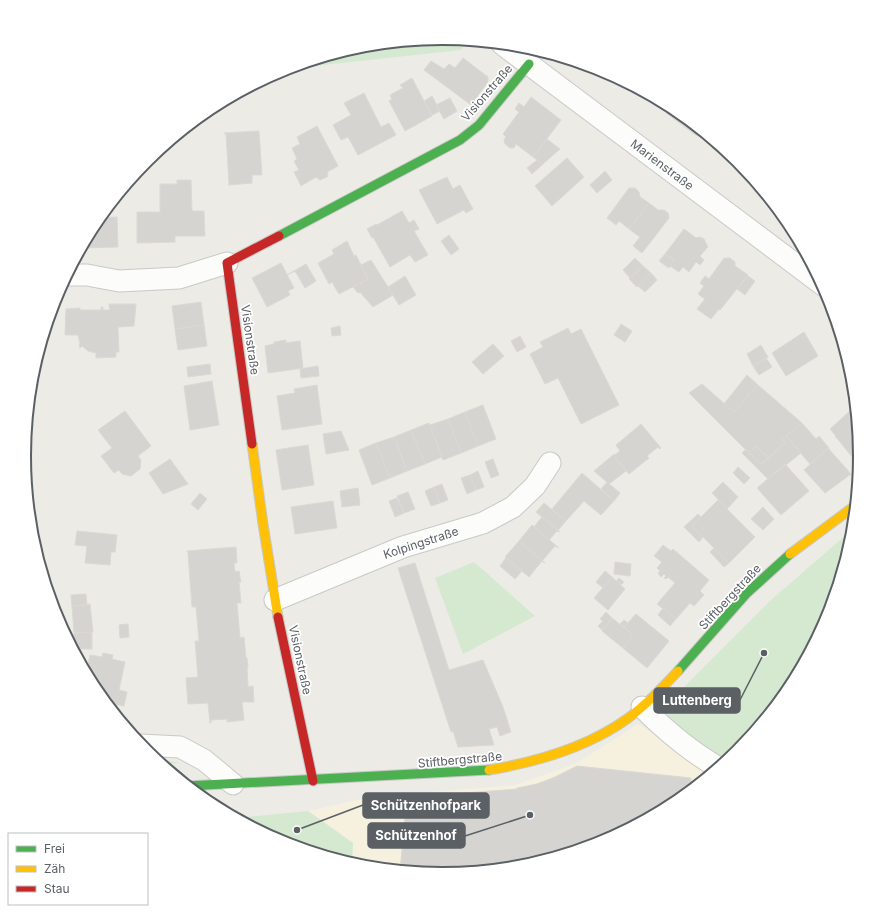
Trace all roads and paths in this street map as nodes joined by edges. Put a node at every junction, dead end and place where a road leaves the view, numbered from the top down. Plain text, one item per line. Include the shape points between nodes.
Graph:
1 (512, 51) edge
2 (529, 64) junction
3 (227, 264) junction
4 (73, 275) edge
5 (814, 278) edge
6 (550, 463) dead end
7 (850, 509) edge
8 (275, 600) junction
9 (642, 707) junction
10 (151, 746) edge
11 (715, 765) edge
12 (313, 781) junction
13 (233, 784) junction
14 (196, 786) edge

1 - 2 street, Marienstraße
2 - 3 street, Visionstraße via 479,125 460,140
2 - 5 street, Marienstraße
3 - 4 street via 179,278 119,280
3 - 8 street, Visionstraße
6 - 8 street, Kolpingstraße via 534,486 512,507 483,523 403,547
7 - 9 street, Stiftbergstraße via 788,556 746,595
8 - 12 street, Visionstraße
9 - 11 street via 676,738
9 - 12 street, Stiftbergstraße via 618,724 577,746 517,766 486,772
10 - 13 street via 180,747 204,760
12 - 13 street, Stiftbergstraße
13 - 14 street, Stiftbergstraße

